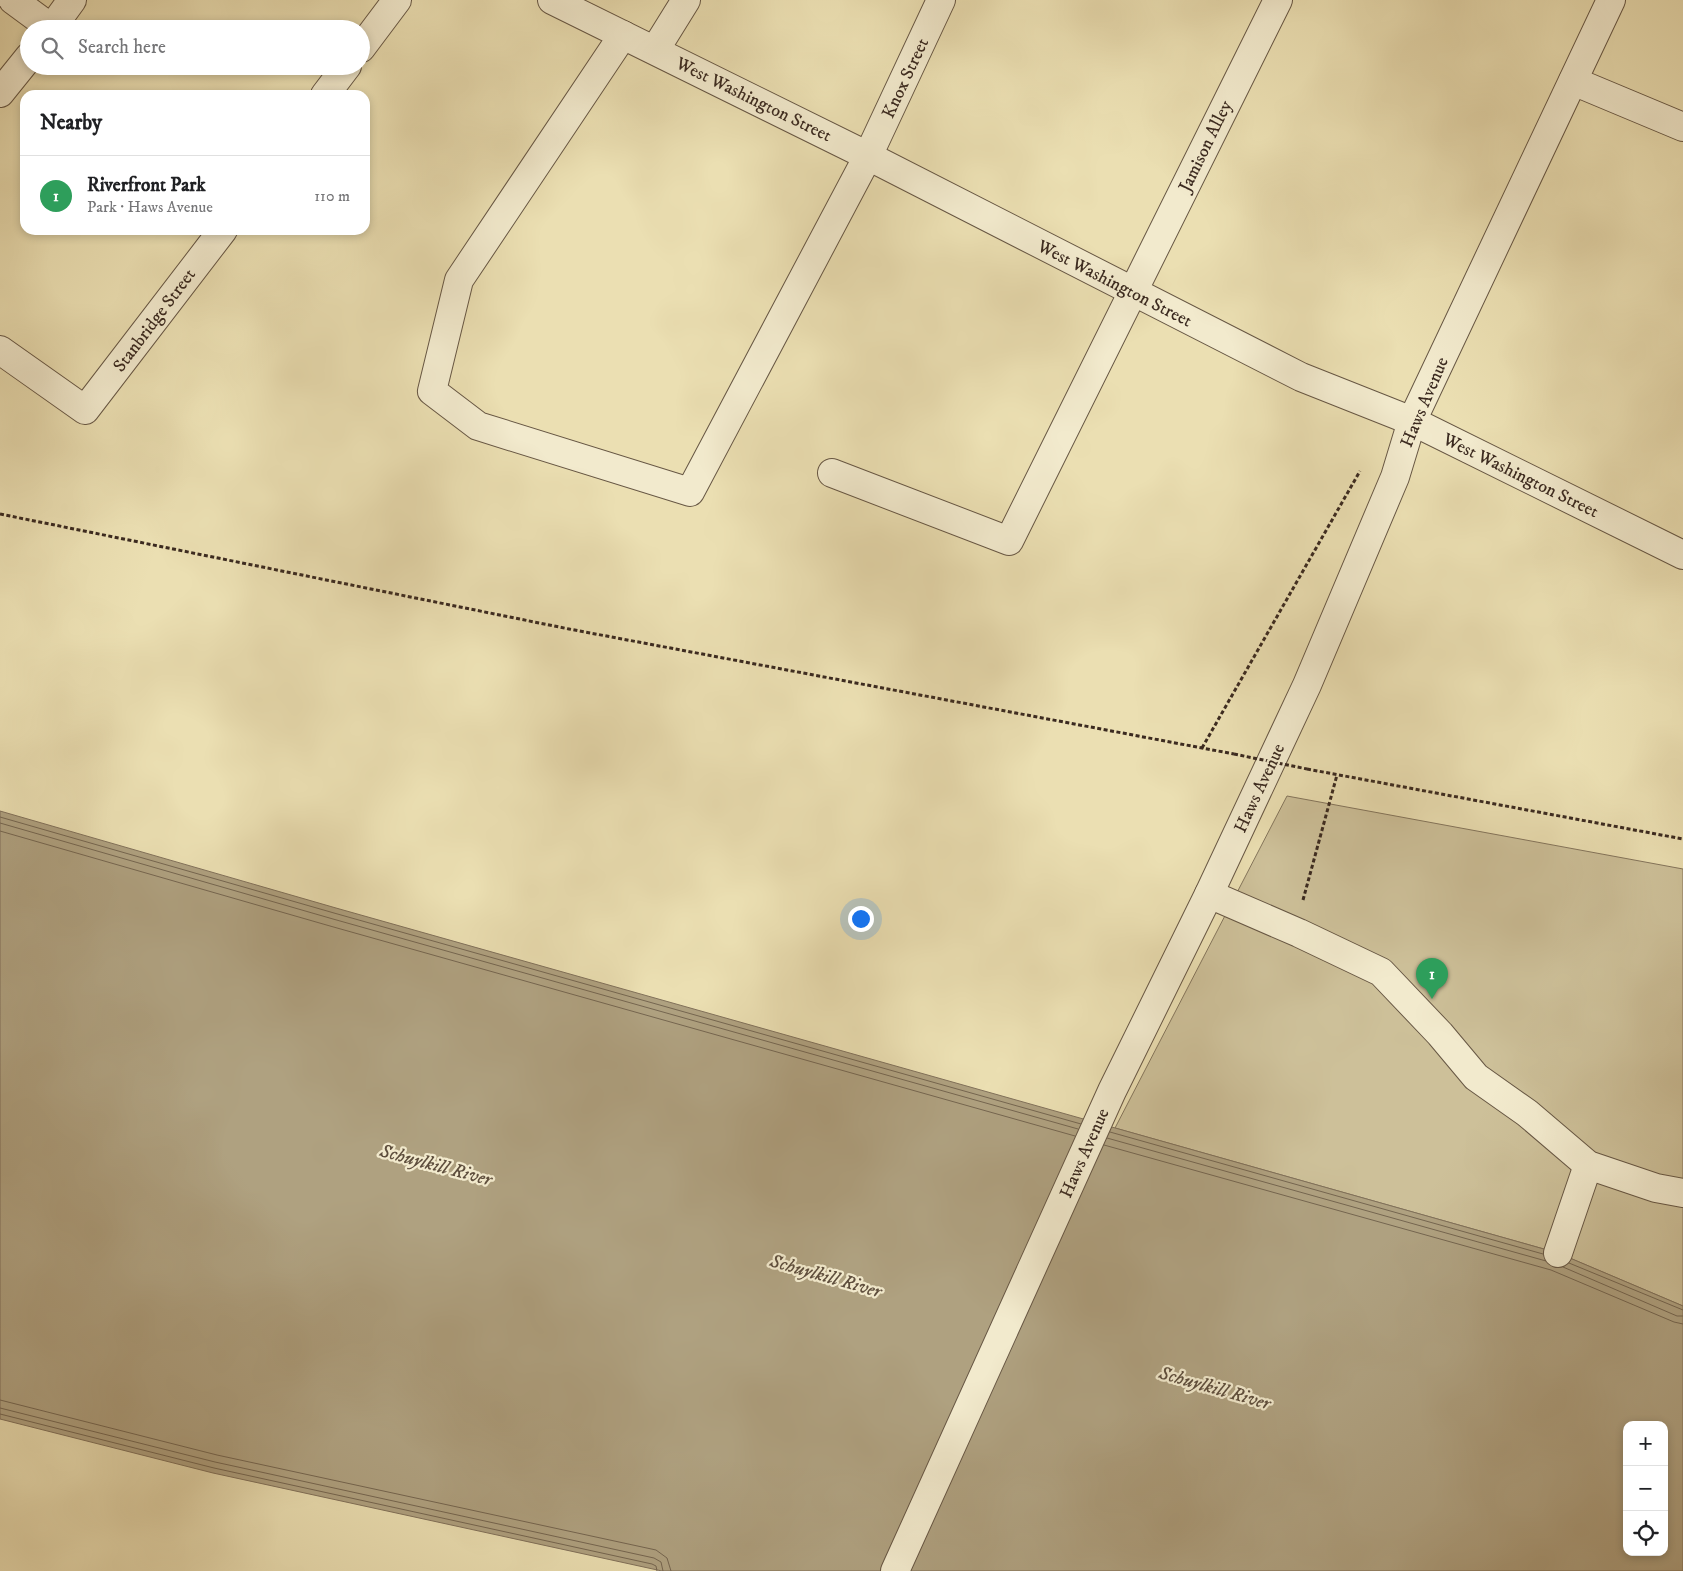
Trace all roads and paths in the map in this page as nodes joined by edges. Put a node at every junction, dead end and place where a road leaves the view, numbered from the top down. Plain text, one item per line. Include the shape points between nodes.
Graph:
1 (13, 0) edge
2 (72, 0) edge
3 (397, 0) edge
4 (552, 0) edge
5 (686, 0) edge
6 (941, 0) edge
7 (1278, 0) edge
8 (1611, 0) edge
9 (39, 20) edge
10 (58, 20) edge
11 (624, 35) junction
12 (370, 36) edge
13 (655, 50) junction
14 (20, 68) edge
15 (340, 75) edge
16 (1573, 81) junction
17 (329, 90) edge
18 (0, 93) edge
19 (1683, 127) edge
20 (868, 156) junction
21 (218, 235) edge
22 (1133, 292) junction
23 (0, 350) edge
24 (1412, 422) junction
25 (1362, 467) dead end
26 (832, 473) dead end
27 (0, 514) edge
28 (1683, 555) edge
29 (1202, 748) junction
30 (1337, 775) junction
31 (1683, 839) edge
32 (1305, 892) dead end
33 (1209, 894) junction
34 (1588, 1165) junction
35 (1683, 1193) edge
36 (1558, 1253) dead end
37 (895, 1571) edge

1 - 9 street
2 - 10 street
3 - 12 street
4 - 11 street, West Washington Street
5 - 13 street
6 - 20 street, Knox Street
7 - 22 street, Jamison Alley
8 - 16 street, Haws Avenue
11 - 13 street, West Washington Street
11 - 20 street, Knox Street via 459,280 432,391 478,426 690,492
13 - 20 street, West Washington Street
14 - 18 street
15 - 17 street
16 - 19 street
16 - 24 street, Haws Avenue
20 - 22 street, West Washington Street
21 - 23 street, Stanbridge Street via 86,410
22 - 24 street, West Washington Street via 1301,377
22 - 26 street, Jamison Alley via 1009,541
24 - 28 street, West Washington Street
24 - 33 street, Haws Avenue via 1395,477 1307,685
25 - 29 path
27 - 29 path via 559,627
29 - 30 path, bridge
30 - 31 path
30 - 32 path
33 - 34 street via 1381,972 1476,1076
33 - 37 street, Haws Avenue via 1104,1109
34 - 35 street via 1656,1188
34 - 36 street

